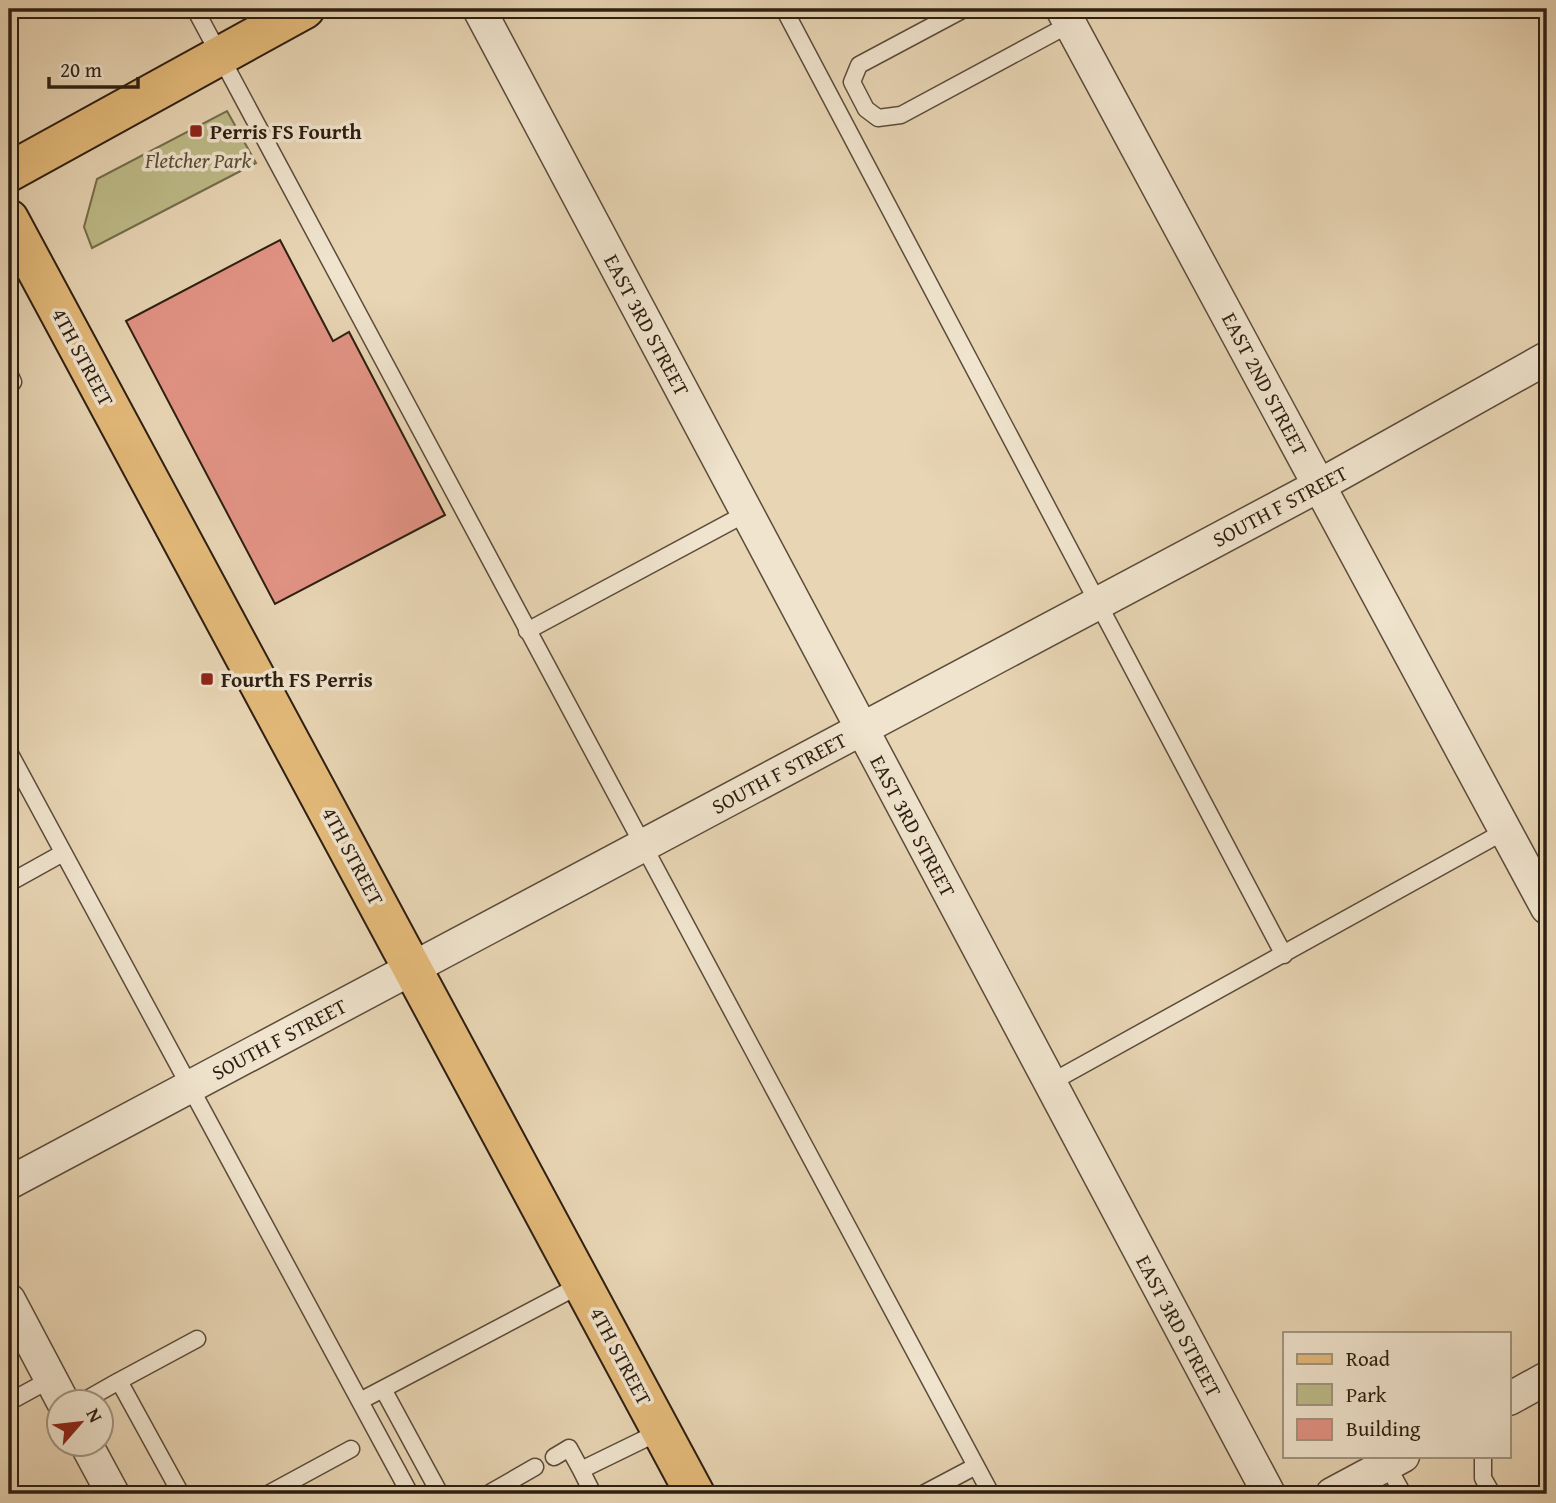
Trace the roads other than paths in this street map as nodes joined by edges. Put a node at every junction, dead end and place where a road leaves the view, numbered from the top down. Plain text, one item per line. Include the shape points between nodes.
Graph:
1 (195, 9) edge
2 (305, 9) edge
3 (479, 9) edge
4 (784, 9) edge
5 (964, 9) edge
6 (1066, 16) edge
7 (220, 56) junction
8 (9, 172) edge
9 (9, 219) edge
10 (1547, 358) edge
11 (1320, 485) junction
12 (747, 513) junction
13 (1099, 603) junction
14 (527, 631) junction
15 (862, 729) junction
16 (9, 752) edge
17 (1505, 831) junction
18 (642, 845) junction
19 (63, 853) junction
20 (9, 883) edge
21 (1547, 908) edge
22 (1284, 955) junction
23 (413, 967) junction
24 (1050, 1083) junction
25 (189, 1086) junction
26 (9, 1183) edge
27 (582, 1284) junction
28 (9, 1300) edge
29 (197, 1339) dead end
30 (1547, 1378) edge
31 (119, 1381) junction
32 (56, 1388) edge
33 (107, 1388) edge
34 (383, 1389) junction
35 (46, 1393) edge
36 (1510, 1398) edge
37 (360, 1401) junction
38 (9, 1402) edge
39 (660, 1431) junction
40 (351, 1450) dead end
41 (554, 1457) dead end
42 (94, 1458) edge
43 (1483, 1458) edge
44 (1395, 1460) edge
45 (976, 1466) junction
46 (535, 1467) dead end
47 (581, 1470) junction
48 (113, 1494) edge
49 (181, 1494) edge
50 (268, 1494) edge
51 (410, 1494) edge
52 (440, 1494) edge
53 (488, 1494) edge
54 (593, 1494) edge
55 (695, 1494) edge
56 (923, 1494) edge
57 (991, 1494) edge
58 (1269, 1494) edge
59 (1332, 1494) edge
60 (1403, 1494) edge
61 (1492, 1494) edge

1 - 7 lane
2 - 7 main road
3 - 12 street, EAST 3RD STREET
4 - 13 lane
5 - 6 lane via 859,65 852,82 866,109 878,118 901,115
6 - 11 street, EAST 2ND STREET
7 - 8 main road
7 - 14 lane
9 - 23 main road, 4TH STREET
10 - 11 street, SOUTH F STREET
11 - 13 street, SOUTH F STREET
11 - 17 street, EAST 2ND STREET
12 - 14 lane
12 - 15 street, EAST 3RD STREET
13 - 15 street, SOUTH F STREET
13 - 22 lane
14 - 18 lane
15 - 18 street, SOUTH F STREET
15 - 24 street, EAST 3RD STREET
16 - 19 lane
17 - 21 street, EAST 2ND STREET
17 - 22 lane
18 - 23 street, SOUTH F STREET
18 - 45 lane
19 - 20 lane
19 - 25 lane
22 - 24 lane
23 - 25 street, SOUTH F STREET
23 - 27 main road, 4TH STREET
24 - 58 street, EAST 3RD STREET
25 - 26 street, SOUTH F STREET
25 - 37 lane
27 - 34 lane
27 - 39 main road, 4TH STREET
28 - 32 street
29 - 31 lane
30 - 36 street
31 - 33 lane
31 - 49 lane
34 - 37 lane
34 - 52 lane
35 - 38 lane
37 - 51 lane
39 - 47 lane
39 - 55 main road, 4TH STREET
40 - 50 lane
41 - 47 lane via 569,1448
42 - 48 street
43 - 61 lane via 1483,1478
44 - 59 street
44 - 60 lane
45 - 56 lane
45 - 57 lane
46 - 53 lane
47 - 54 lane

